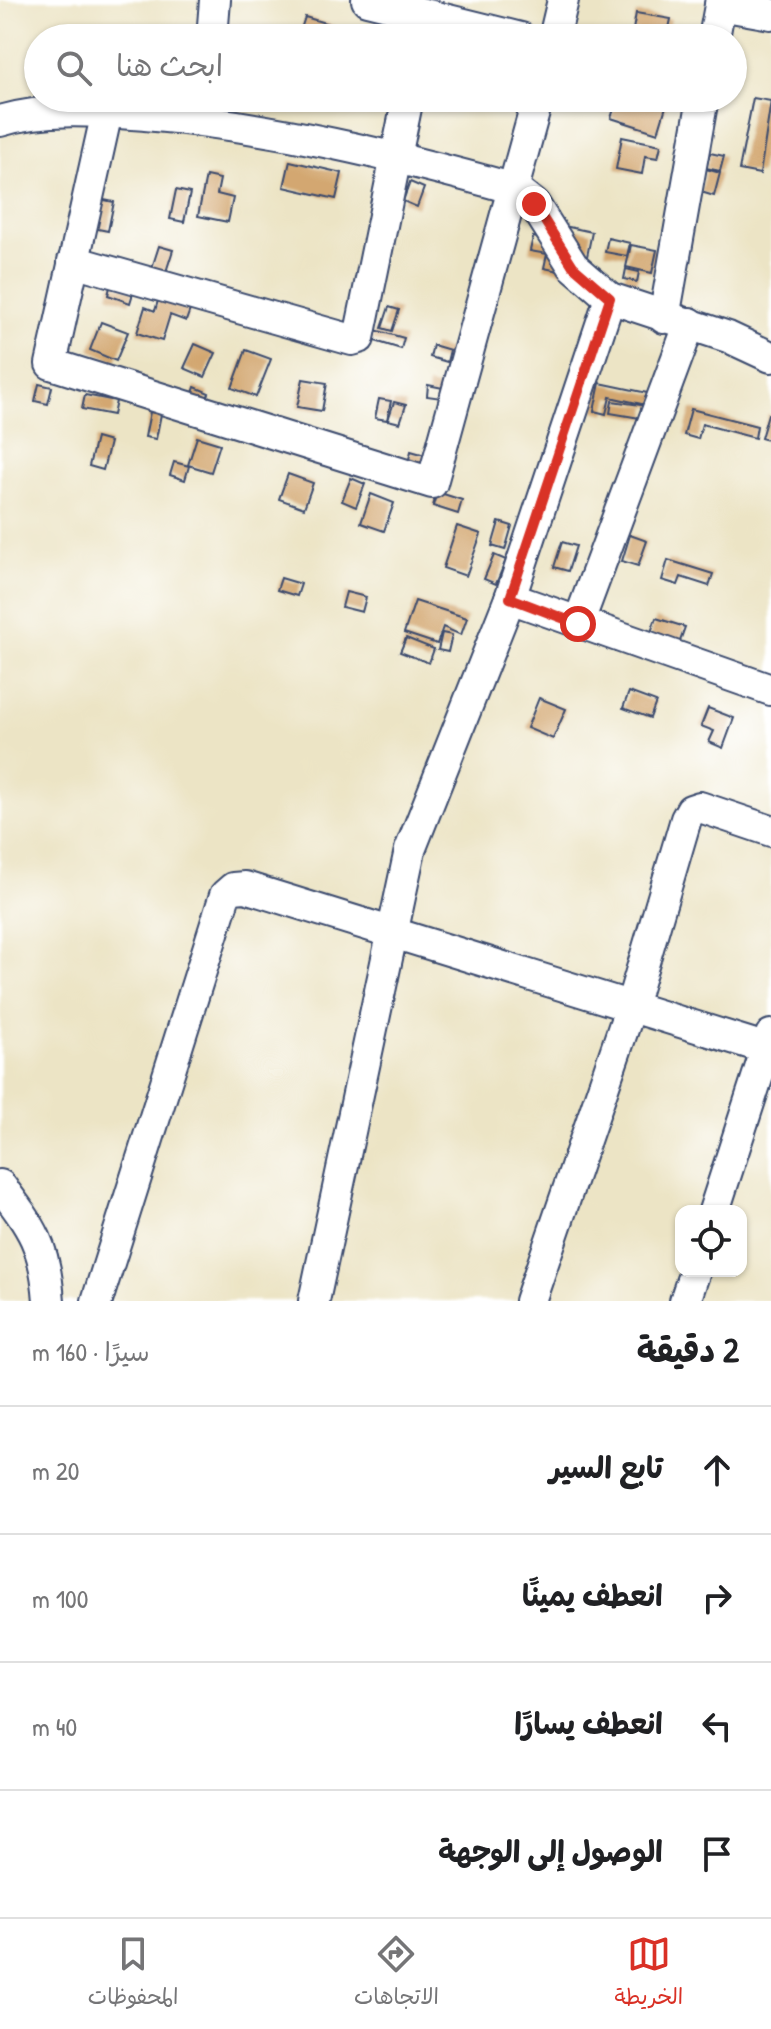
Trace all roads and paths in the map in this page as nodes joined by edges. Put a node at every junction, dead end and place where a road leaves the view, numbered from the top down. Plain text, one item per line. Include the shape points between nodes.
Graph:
1 (215, 0) edge
2 (367, 0) edge
3 (563, 0) edge
4 (720, 2) edge
5 (771, 14) edge
6 (423, 17) edge
7 (213, 24) edge
8 (456, 24) edge
9 (557, 24) edge
10 (716, 24) edge
11 (107, 112) joint
12 (219, 112) edge
13 (405, 112) edge
14 (534, 112) edge
15 (701, 112) edge
16 (0, 121) edge
17 (397, 157) junction
18 (515, 189) junction
19 (73, 261) junction
20 (610, 298) junction
21 (677, 320) junction
22 (771, 357) edge
23 (510, 598) junction
24 (578, 624) junction
25 (771, 690) edge
26 (771, 831) edge
27 (390, 931) junction
28 (631, 1006) junction
29 (770, 1044) edge
30 (0, 1185) edge
31 (716, 1205) edge
32 (693, 1277) edge
33 (49, 1301) edge
34 (97, 1301) edge
35 (314, 1301) edge
36 (530, 1301) edge
37 (685, 1301) edge

1 - 7 street
2 - 6 street
3 - 9 street
4 - 5 street
4 - 10 street
6 - 8 street
11 - 16 street via 45,112
11 - 19 street
12 - 17 street
13 - 17 street
14 - 18 street
15 - 21 street
17 - 18 street
17 - 19 street via 359,338
18 - 19 street via 432,483 51,364
18 - 20 street via 534,204 573,266
20 - 21 street
20 - 23 street
21 - 22 street
21 - 24 street
23 - 24 street
23 - 27 street via 410,850
24 - 25 street
26 - 28 street via 700,807 691,810
27 - 28 street
27 - 34 street via 245,887 225,895
27 - 35 street
28 - 29 street
28 - 36 street
29 - 31 street
30 - 33 street via 43,1250
32 - 37 street

